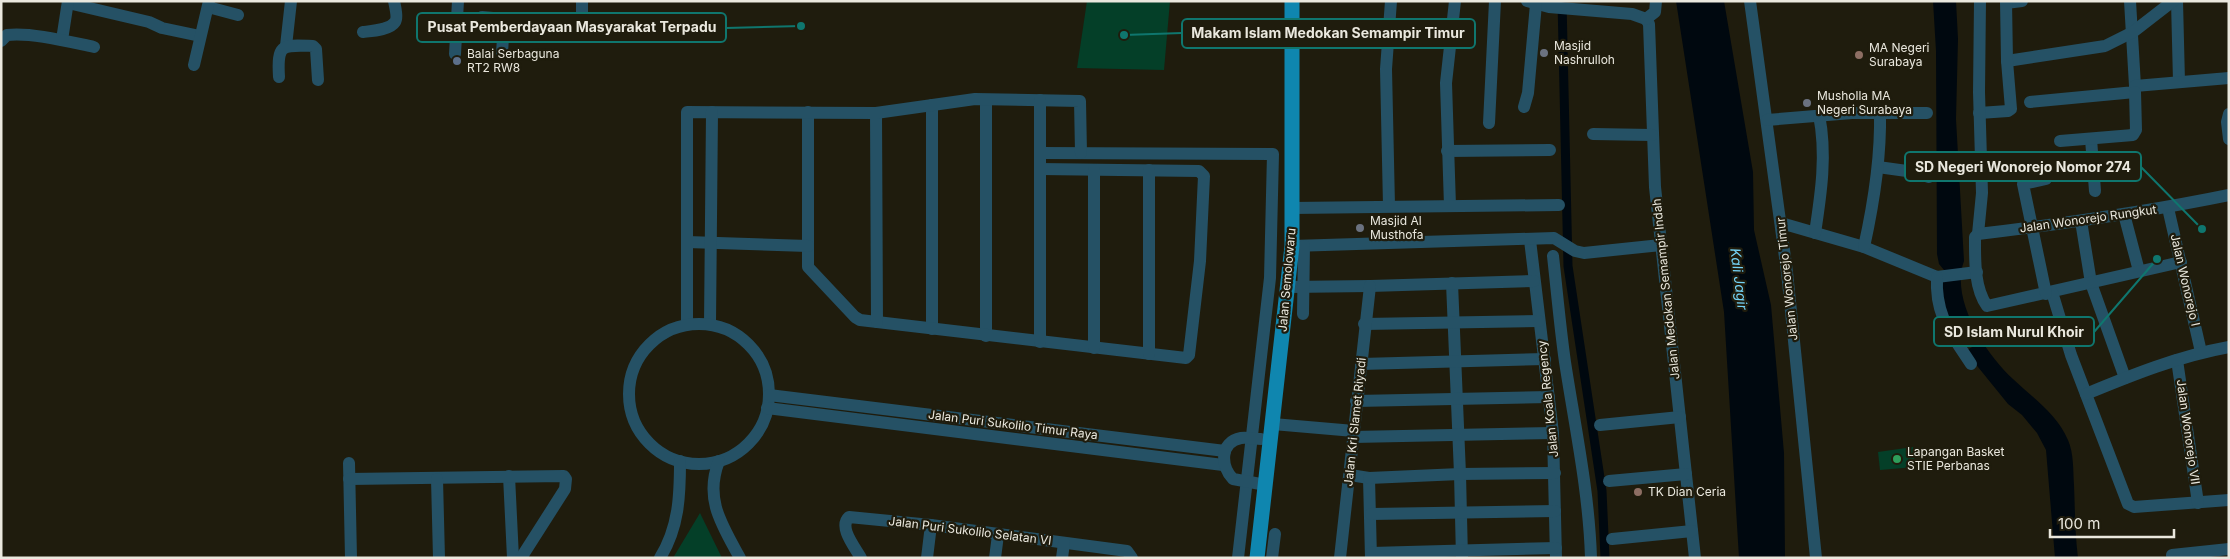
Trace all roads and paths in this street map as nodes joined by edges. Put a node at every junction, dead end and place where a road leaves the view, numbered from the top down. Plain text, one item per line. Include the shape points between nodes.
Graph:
1 (291, 1) edge
2 (394, 1) edge
3 (458, 1) edge
4 (582, 1) edge
5 (1292, 1) edge
6 (1391, 1) edge
7 (1455, 1) edge
8 (1495, 1) edge
9 (1656, 1) edge
10 (1750, 1) edge
11 (1980, 1) edge
12 (2022, 1) edge
13 (2130, 1) edge
14 (2173, 1) edge
15 (2176, 1) edge
16 (68, 2) edge
17 (1532, 2) edge
18 (2006, 2) edge
19 (208, 3) edge
20 (1607, 6) edge
21 (110, 7) edge
22 (238, 15) dead end
23 (482, 18) dead end
24 (504, 19) junction
25 (1646, 19) junction
26 (582, 22) junction
27 (668, 22) dead end
28 (363, 32) dead end
29 (2132, 32) junction
30 (200, 36) junction
31 (62, 40) junction
32 (1, 41) edge
33 (286, 46) junction
34 (94, 47) dead end
35 (455, 54) dead end
36 (502, 54) dead end
37 (2007, 61) junction
38 (194, 65) dead end
39 (279, 76) dead end
40 (2229, 78) edge
41 (318, 80) dead end
42 (2179, 82) junction
43 (2135, 89) junction
44 (986, 100) junction
45 (1040, 100) junction
46 (2030, 102) dead end
47 (932, 105) junction
48 (1524, 107) dead end
49 (712, 112) junction
50 (808, 112) junction
51 (876, 113) junction
52 (1880, 113) junction
53 (1927, 113) dead end
54 (1979, 113) junction
55 (2229, 114) edge
56 (1819, 115) junction
57 (1766, 120) junction
58 (1489, 123) dead end
59 (1593, 134) dead end
60 (1652, 135) junction
61 (2091, 139) junction
62 (2229, 139) edge
63 (2060, 141) dead end
64 (1550, 150) dead end
65 (1447, 152) junction
66 (1040, 153) junction
67 (1081, 153) junction
68 (1878, 167) junction
69 (1040, 169) junction
70 (1094, 170) junction
71 (1149, 170) junction
72 (1929, 177) dead end
73 (2046, 179) dead end
74 (2095, 191) dead end
75 (2229, 195) edge
76 (1559, 204) dead end
77 (1389, 206) junction
78 (1450, 206) junction
79 (1292, 208) junction
80 (2168, 208) junction
81 (2124, 214) junction
82 (2081, 220) junction
83 (1781, 223) junction
84 (2031, 228) junction
85 (1815, 233) junction
86 (1977, 235) junction
87 (1530, 240) junction
88 (687, 242) junction
89 (711, 242) junction
90 (1661, 245) junction
91 (808, 246) junction
92 (1298, 246) junction
93 (1864, 246) junction
94 (1552, 256) dead end
95 (2181, 262) junction
96 (2139, 271) junction
97 (1971, 273) junction
98 (1940, 277) junction
99 (1534, 281) junction
100 (2091, 282) junction
101 (1452, 283) junction
102 (1289, 286) junction
103 (1370, 286) junction
104 (1304, 287) junction
105 (2049, 293) junction
106 (1302, 314) dead end
107 (1539, 321) junction
108 (877, 322) junction
109 (1454, 322) junction
110 (686, 324) junction
111 (710, 324) junction
112 (1364, 324) junction
113 (932, 330) junction
114 (986, 336) junction
115 (1040, 342) junction
116 (2229, 347) edge
117 (1094, 348) junction
118 (2201, 352) junction
119 (1149, 354) junction
120 (1545, 359) junction
121 (2178, 360) junction
122 (1456, 361) junction
123 (1361, 364) junction
124 (1971, 364) dead end
125 (2125, 378) junction
126 (2086, 394) junction
127 (1549, 398) junction
128 (1457, 399) junction
129 (768, 401) junction
130 (1356, 401) junction
131 (1680, 417) junction
132 (1273, 424) junction
133 (1016, 425) junction
134 (1600, 425) dead end
135 (1553, 433) junction
136 (1354, 434) junction
137 (1458, 436) junction
138 (1013, 439) junction
139 (1261, 440) junction
140 (1225, 451) junction
141 (680, 461) junction
142 (719, 461) junction
143 (349, 463) dead end
144 (1223, 465) junction
145 (1554, 473) junction
146 (1460, 474) junction
147 (1686, 474) junction
148 (1350, 475) junction
149 (509, 476) junction
150 (1369, 478) junction
151 (350, 479) junction
152 (437, 479) junction
153 (1609, 481) dead end
154 (1256, 484) junction
155 (2229, 500) edge
156 (2198, 503) junction
157 (1555, 511) junction
158 (1460, 512) junction
159 (1371, 514) junction
160 (931, 525) junction
161 (1692, 531) junction
162 (1275, 534) dead end
163 (998, 535) junction
164 (1612, 539) dead end
165 (1064, 543) junction
166 (2229, 549) edge
167 (1556, 553) edge
168 (1462, 554) edge
169 (1371, 555) edge
170 (2172, 555) dead end
171 (351, 558) edge
172 (438, 558) edge
173 (513, 558) edge
174 (521, 558) edge
175 (660, 558) edge
176 (740, 558) edge
177 (861, 558) edge
178 (927, 558) edge
179 (995, 558) edge
180 (1062, 558) edge
181 (1132, 558) edge
182 (1238, 558) edge
183 (1258, 558) edge
184 (1272, 558) edge
185 (1340, 558) edge
186 (1591, 558) edge
187 (1695, 558) edge
188 (1816, 558) edge

1 - 33 street
2 - 28 street via 394,23 383,29
3 - 35 street
4 - 26 street
5 - 79 main road, Jalan Semolowaru
6 - 77 street via 1386,69
7 - 65 street via 1446,83
8 - 58 street
9 - 25 street via 1655,12
10 - 57 street, Jalan Wonorejo Timur
11 - 54 street
12 - 18 street
13 - 29 street
14 - 29 street
15 - 42 street
16 - 21 street
16 - 31 street
17 - 20 street via 1569,9
17 - 48 street via 1528,93
18 - 37 street
19 - 22 street
19 - 30 street
20 - 25 street
21 - 30 street via 162,28
23 - 24 street
24 - 26 street
24 - 36 street
25 - 60 street, Jalan Medokan Semampir Indah via 1649,24
26 - 27 street
29 - 37 street via 2105,46
29 - 43 street
30 - 38 street
31 - 32 street via 7,35
31 - 34 street
33 - 39 street via 278,56
33 - 41 street via 316,46
37 - 54 street via 2011,109
40 - 42 street
42 - 43 street
43 - 46 street
43 - 61 street via 2134,136
44 - 45 street
44 - 47 street
44 - 114 street
45 - 66 street
45 - 67 street via 1080,101
47 - 51 street
47 - 113 street
49 - 50 street
49 - 88 street via 687,112
49 - 89 street
50 - 51 street
50 - 91 street
51 - 108 street
52 - 53 street
52 - 56 street
52 - 68 street
54 - 86 street via 1982,193
55 - 62 street
56 - 57 street
56 - 85 street via 1823,165
57 - 83 street, Jalan Wonorejo Timur
59 - 60 street
60 - 90 street, Jalan Medokan Semampir Indah
61 - 63 street
61 - 74 street
64 - 65 street
65 - 78 street
66 - 67 street
66 - 69 street
67 - 139 street via 1273,154
68 - 72 street
68 - 93 street
69 - 70 street
69 - 115 street
70 - 71 street
70 - 117 street
71 - 119 street
71 - 119 street via 1199,171 1204,176 1200,261 1189,355 1186,358
73 - 84 street via 2023,184
75 - 80 street, Jalan Wonorejo Rungkut
76 - 78 street
77 - 78 street
77 - 79 street
79 - 92 main road, Jalan Semolowaru
80 - 81 street, Jalan Wonorejo Rungkut
80 - 95 street, Jalan Wonorejo I
81 - 82 street, Jalan Wonorejo Rungkut
81 - 96 street
82 - 84 street, Jalan Wonorejo Rungkut
82 - 100 street
83 - 85 street
83 - 188 street, Jalan Wonorejo Timur
84 - 86 street, Jalan Wonorejo Rungkut
84 - 105 street
85 - 93 street
86 - 97 street
87 - 90 street via 1559,239 1575,251 1584,253
87 - 92 street
87 - 99 street, Jalan Koala Regency
88 - 89 street
88 - 110 street
89 - 91 street
89 - 111 street
90 - 131 street, Jalan Medokan Semampir Indah
91 - 108 street via 808,267 855,317
92 - 102 main road, Jalan Semolowaru
92 - 104 street
93 - 98 street
94 - 186 street via 1580,450
95 - 96 street
95 - 118 street, Jalan Wonorejo I
96 - 100 street
97 - 98 street
97 - 105 street via 1987,306
98 - 124 street via 1938,306
99 - 101 street
99 - 107 street, Jalan Koala Regency
100 - 105 street
100 - 125 street
101 - 103 street
101 - 109 street
102 - 104 street
102 - 132 main road, Jalan Semolowaru
103 - 104 street
103 - 112 street, Jalan Kri Slamet Riyadi
104 - 106 street
105 - 126 street
107 - 109 street
107 - 120 street, Jalan Koala Regency
108 - 113 street
109 - 112 street
109 - 122 street
110 - 111 street
110 - 141 street via 665,333 646,347 632,375 629,390 630,406 642,435 666,455
111 - 129 street via 733,333 752,348 765,370
112 - 123 street, Jalan Kri Slamet Riyadi
113 - 114 street
114 - 115 street
115 - 117 street
116 - 118 street, Jalan Wonorejo VII
117 - 119 street
118 - 121 street, Jalan Wonorejo VII
120 - 122 street
120 - 127 street, Jalan Koala Regency
121 - 125 street, Jalan Wonorejo VII
121 - 156 street, Jalan Wonorejo VII
122 - 123 street
122 - 128 street
123 - 130 street, Jalan Kri Slamet Riyadi
125 - 126 street, Jalan Wonorejo VII
126 - 156 street via 2128,504 2134,507
127 - 128 street
127 - 135 street, Jalan Koala Regency
128 - 130 street
128 - 137 street
129 - 133 street, Jalan Puri Sukolilo Timur Raya
129 - 138 street, Jalan Puri Sukolilo Timur Raya
129 - 142 street via 764,420 750,441 741,450
130 - 136 street, Jalan Kri Slamet Riyadi
131 - 134 street
131 - 147 street, Jalan Medokan Semampir Indah
132 - 136 street
132 - 139 main road, Jalan Semolowaru
133 - 138 street
133 - 140 street, Jalan Puri Sukolilo Timur Raya
135 - 137 street
135 - 145 street, Jalan Koala Regency
136 - 137 street
136 - 148 street, Jalan Kri Slamet Riyadi
137 - 146 street
138 - 144 street, Jalan Puri Sukolilo Timur Raya
139 - 140 street via 1238,438 1228,444
139 - 154 main road, Jalan Semolowaru
140 - 144 street
141 - 142 street via 693,464
141 - 175 street via 676,525
142 - 176 street via 712,489 716,508
143 - 151 street
144 - 154 street via 1233,479
145 - 146 street
145 - 157 street, Jalan Koala Regency
146 - 150 street
146 - 158 street
147 - 153 street
147 - 161 street, Jalan Medokan Semampir Indah
148 - 150 street
148 - 185 street, Jalan Kri Slamet Riyadi
149 - 152 street
149 - 173 street
149 - 174 street via 566,478 565,489
150 - 159 street
151 - 152 street
151 - 171 street
152 - 172 street
154 - 182 street
154 - 183 main road, Jalan Semolowaru
155 - 156 street
157 - 158 street
157 - 167 street, Jalan Koala Regency
158 - 159 street
158 - 168 street
159 - 169 street
160 - 163 street, Jalan Puri Sukolilo Selatan VI
160 - 177 street, Jalan Puri Sukolilo Selatan VI via 849,517 845,522 846,532
160 - 178 street
161 - 164 street
161 - 187 street, Jalan Medokan Semampir Indah
162 - 184 street
163 - 165 street, Jalan Puri Sukolilo Selatan VI
163 - 179 street
165 - 180 street
165 - 181 street, Jalan Puri Sukolilo Selatan VI via 1127,550
166 - 170 street
167 - 168 street
168 - 169 street

